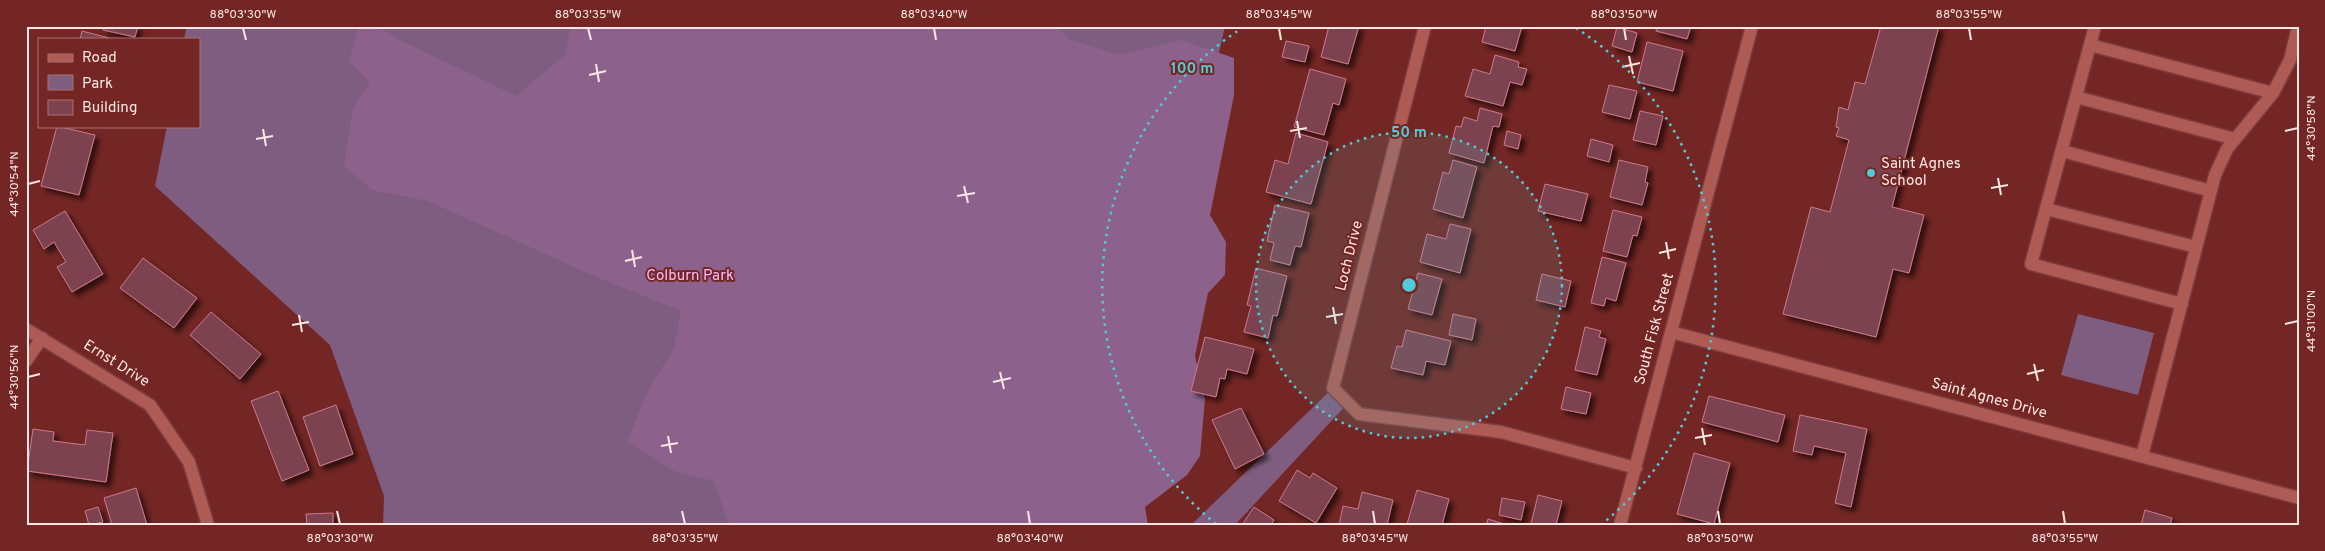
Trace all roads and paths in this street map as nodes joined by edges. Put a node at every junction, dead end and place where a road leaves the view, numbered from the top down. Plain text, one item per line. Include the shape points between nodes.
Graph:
1 (1425, 26) edge
2 (1752, 26) edge
3 (2095, 26) edge
4 (2298, 26) edge
5 (2090, 45) junction
6 (2273, 93) junction
7 (2076, 97) junction
8 (2235, 140) junction
9 (2062, 151) junction
10 (2210, 191) junction
11 (2046, 209) junction
12 (2196, 247) junction
13 (2182, 304) junction
14 (26, 329) edge
15 (1671, 332) junction
16 (42, 338) junction
17 (26, 361) edge
18 (2142, 456) junction
19 (1636, 468) junction
20 (2299, 498) edge
21 (208, 525) edge
22 (1620, 525) edge

1 - 19 street, Loch Drive via 1334,388 1359,414 1501,432
2 - 15 street, South Fisk Street
3 - 5 street
4 - 6 street via 2290,60
5 - 6 street
5 - 7 street
6 - 8 street
7 - 8 street
7 - 9 street
8 - 10 street via 2227,149
9 - 10 street
9 - 11 street
10 - 12 street
11 - 12 street
11 - 13 street via 2031,264
12 - 13 street
13 - 18 street
14 - 16 street, Ernst Drive
15 - 18 street, Saint Agnes Drive
15 - 19 street, South Fisk Street
16 - 17 street
16 - 21 street, Ernst Drive via 150,405 189,462
18 - 20 street, Saint Agnes Drive
19 - 22 street, South Fisk Street

